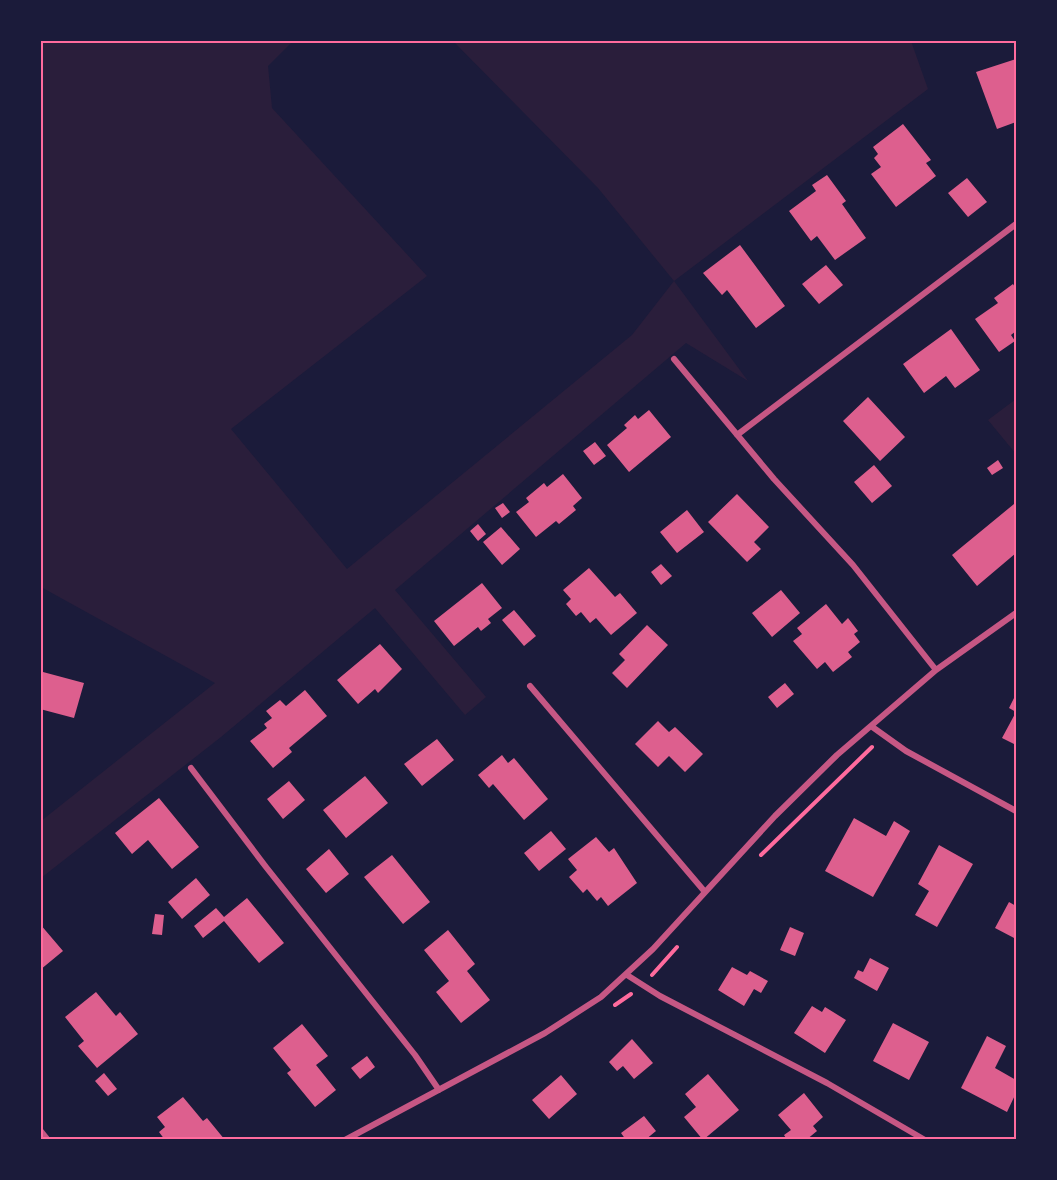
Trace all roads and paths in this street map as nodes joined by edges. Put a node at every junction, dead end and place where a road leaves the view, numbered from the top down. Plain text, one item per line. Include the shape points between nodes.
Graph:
1 (1017, 224) edge
2 (674, 359) dead end
3 (737, 435) junction
4 (1017, 613) edge
5 (936, 670) junction
6 (531, 686) dead end
7 (871, 726) junction
8 (191, 768) dead end
9 (1017, 811) edge
10 (705, 892) junction
11 (627, 975) junction
12 (439, 1090) junction
13 (40, 1130) edge
14 (48, 1140) edge
15 (345, 1140) edge
16 (925, 1140) edge

1 - 3 street
2 - 3 street
3 - 5 street via 853,565
4 - 5 street
5 - 7 street
6 - 10 street
7 - 9 street via 906,751
7 - 10 street via 798,793
8 - 12 street
10 - 11 street
11 - 12 street via 564,1022
11 - 16 street
12 - 15 street
13 - 14 street

